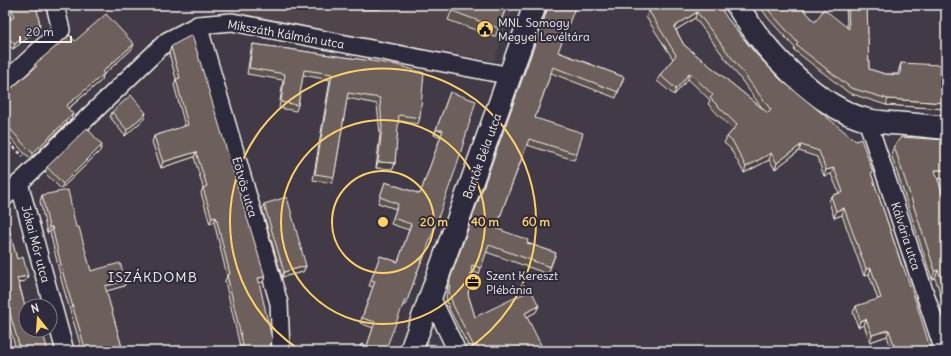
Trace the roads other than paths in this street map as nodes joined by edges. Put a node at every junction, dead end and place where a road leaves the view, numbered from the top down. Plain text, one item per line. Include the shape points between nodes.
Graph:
1 (55, 5) edge
2 (535, 5) edge
3 (737, 5) edge
4 (198, 25) junction
5 (511, 76) junction
6 (5, 82) edge
7 (868, 120) junction
8 (946, 128) edge
9 (19, 183) junction
10 (5, 197) edge
11 (431, 298) junction
12 (65, 351) edge
13 (281, 351) edge
14 (411, 351) edge
15 (457, 351) edge
16 (944, 351) edge

1 - 6 street via 61,30
2 - 5 street, Bartók Béla utca
3 - 7 street via 770,50 806,86 837,109
4 - 5 street, Mikszáth Kálmán utca via 232,22
4 - 9 street, Mikszáth Kálmán utca via 167,41
4 - 13 street, Eötvös utca via 279,303
5 - 11 street, Bartók Béla utca
7 - 8 street
7 - 16 street, Kálvária utca
9 - 10 street, Mikszáth Kálmán utca
9 - 12 street, Jókai Mór utca
11 - 14 street, Bartók Béla utca
11 - 15 street

